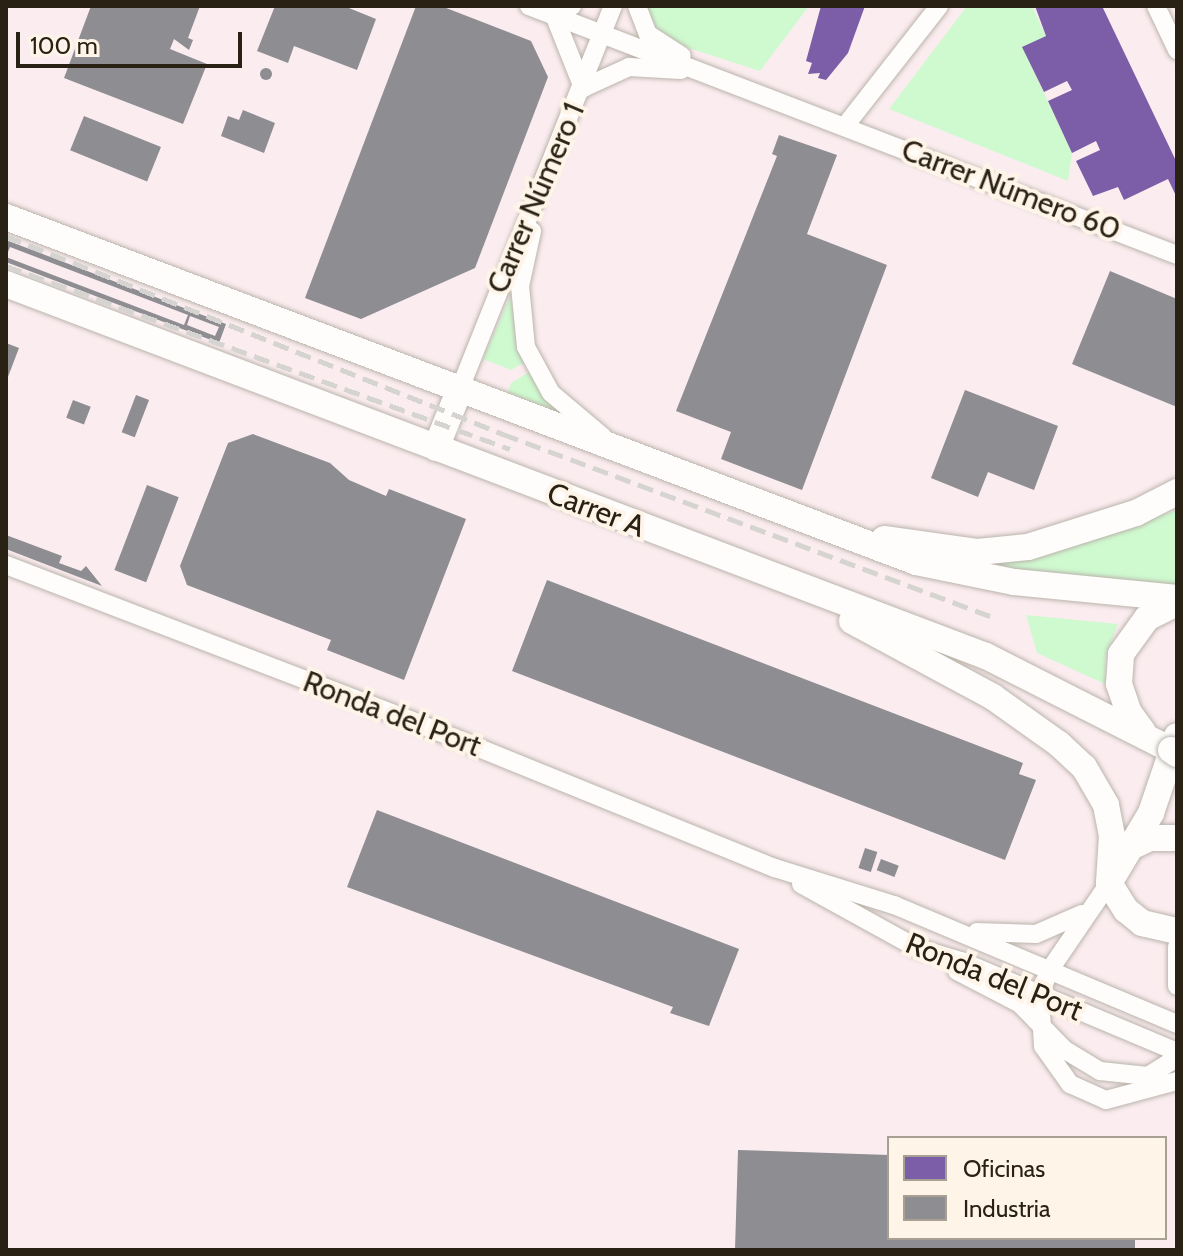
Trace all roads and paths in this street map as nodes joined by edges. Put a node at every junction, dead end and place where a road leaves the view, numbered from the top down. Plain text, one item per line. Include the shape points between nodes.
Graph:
1 (529, 6) edge
2 (572, 6) edge
3 (613, 6) edge
4 (637, 6) edge
5 (939, 6) edge
6 (1156, 6) edge
7 (554, 15) junction
8 (602, 35) junction
9 (1177, 50) edge
10 (708, 73) junction
11 (583, 88) junction
12 (845, 126) junction
13 (541, 193) junction
14 (6, 217) edge
15 (1177, 255) edge
16 (6, 284) edge
17 (459, 391) junction
18 (436, 448) junction
19 (624, 452) junction
20 (1177, 492) edge
21 (810, 526) junction
22 (705, 551) junction
23 (6, 565) edge
24 (1177, 600) edge
25 (1143, 732) junction
26 (1177, 736) edge
27 (1177, 754) edge
28 (1177, 769) edge
29 (1177, 791) edge
30 (1177, 838) edge
31 (1135, 845) junction
32 (775, 868) junction
33 (1109, 883) junction
34 (1088, 911) junction
35 (947, 928) junction
36 (1177, 931) edge
37 (1177, 947) edge
38 (917, 948) junction
39 (1049, 971) junction
40 (1177, 986) edge
41 (1040, 995) junction
42 (1039, 1020) junction
43 (1177, 1024) edge
44 (1177, 1052) edge
45 (1177, 1058) edge
46 (1177, 1081) edge

1 - 7 street, Carrer Número 60
2 - 7 street
3 - 8 street, Carrer Número 1
4 - 10 street, Carrer Número 60 via 648,34
5 - 12 street
6 - 9 street
7 - 8 street, Carrer Número 60
7 - 11 street
8 - 10 street, Carrer Número 60
8 - 11 street, Carrer Número 1
10 - 11 street, Carrer Número 60 via 629,67
10 - 12 street, Carrer Número 60
11 - 13 street, Carrer Número 1
12 - 15 street, Carrer Número 60
13 - 17 street, Carrer Número 1 via 484,318
13 - 19 street, Carrer Número 1 via 520,286 526,347 551,393
14 - 17 main road
16 - 18 main road, Carrer A
17 - 18 main road
17 - 19 main road
18 - 22 main road, Carrer A
19 - 21 main road
20 - 21 main road via 1136,513 1001,551 952,549
21 - 24 main road via 953,572
22 - 25 main road, Carrer A via 1014,668
22 - 33 main road via 993,697 1059,744 1084,767 1106,805 1112,835
23 - 32 street, Ronda del Port
24 - 25 main road via 1137,628 1119,663 1123,698
25 - 27 main road, Carrer A
26 - 31 main road
28 - 29 main road
30 - 31 main road via 1150,838
31 - 33 main road
32 - 35 street, Ronda del Port via 894,905
32 - 38 street, Ronda del Port
33 - 34 street
33 - 36 main road via 1133,917
34 - 35 street via 1051,931 1003,936
34 - 39 street
35 - 39 street, Ronda del Port
37 - 40 street
38 - 41 street, Ronda del Port
38 - 42 street via 1008,995
39 - 41 street
39 - 43 street, Ronda del Port
41 - 42 street
41 - 44 street, Ronda del Port
42 - 45 street via 1074,1058 1110,1074 1148,1076
42 - 46 street via 1050,1063 1078,1090 1106,1100 1124,1099

